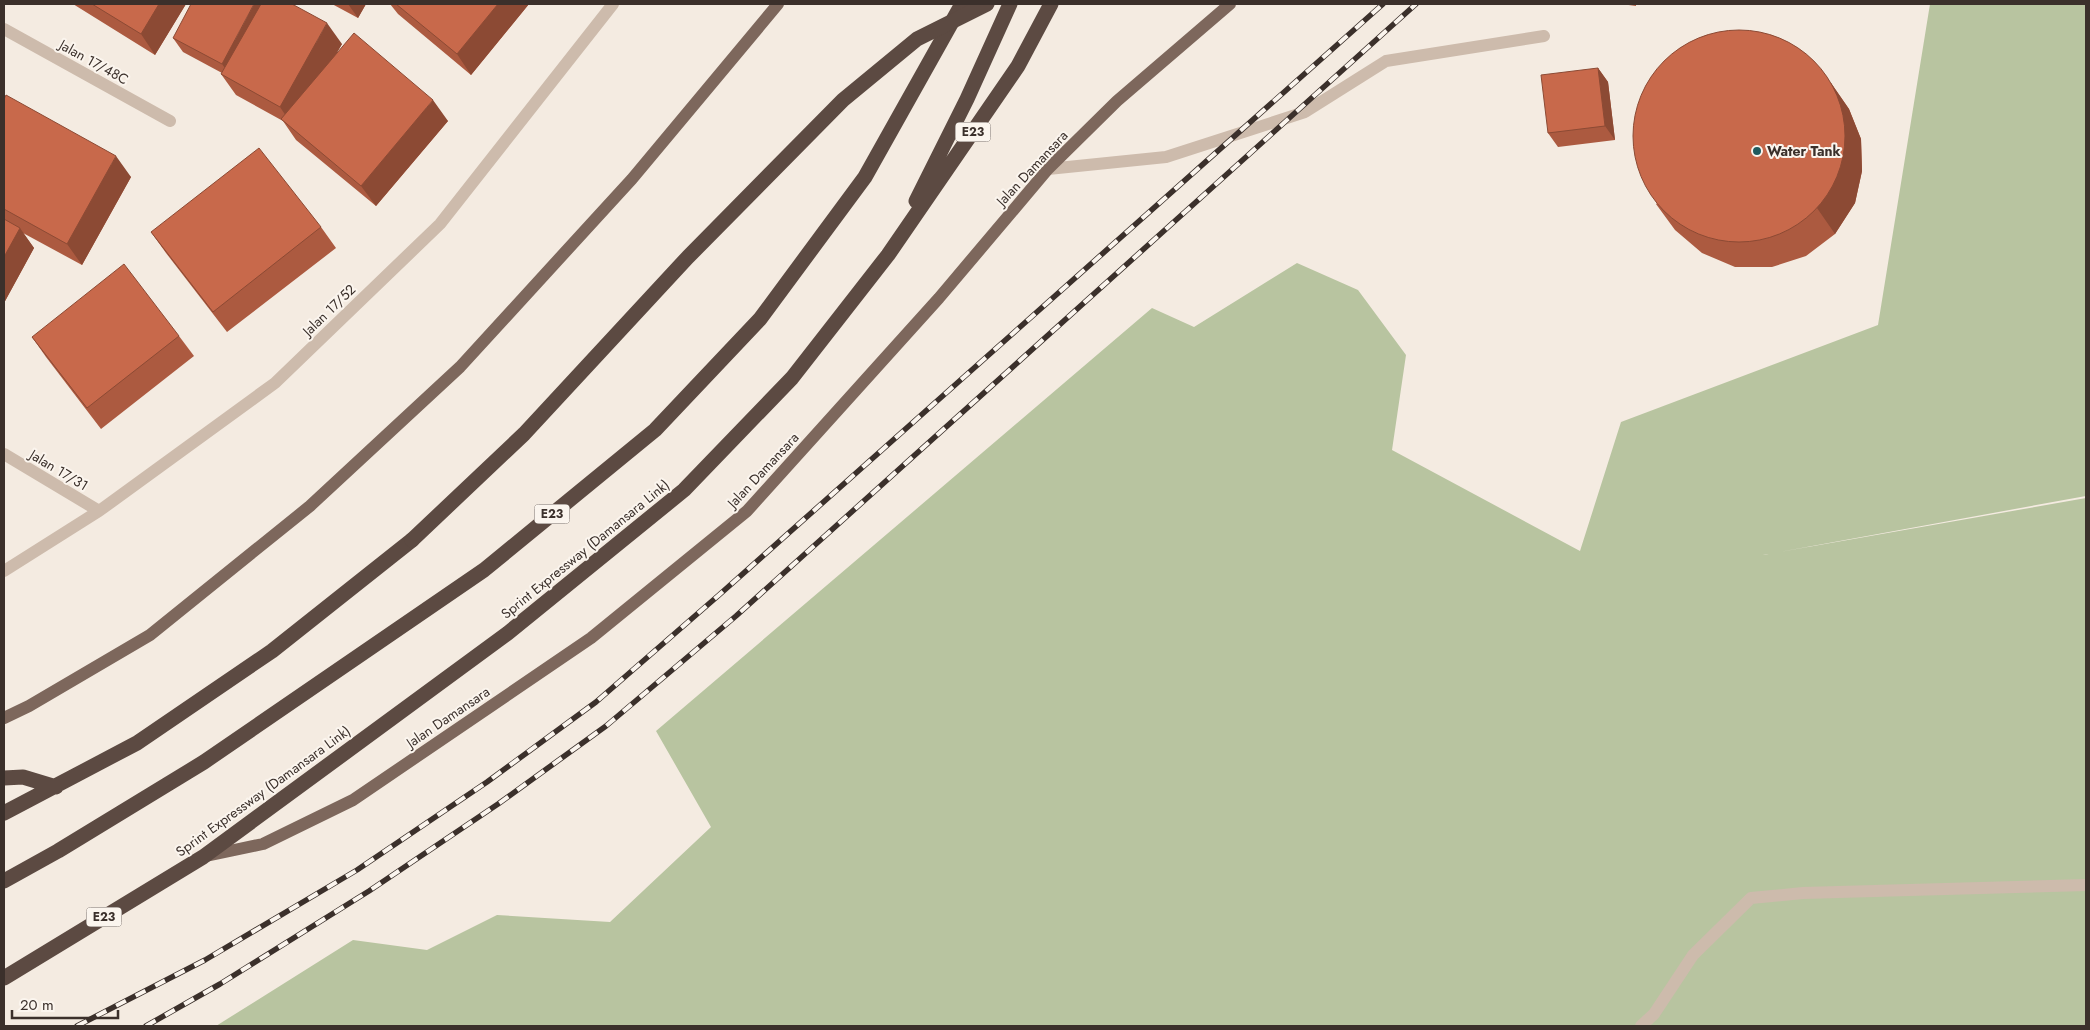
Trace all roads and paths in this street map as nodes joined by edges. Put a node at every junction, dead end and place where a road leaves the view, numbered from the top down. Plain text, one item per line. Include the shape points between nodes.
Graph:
1 (613, 4) edge
2 (778, 4) edge
3 (962, 4) edge
4 (987, 4) edge
5 (1010, 4) edge
6 (1051, 4) edge
7 (1230, 4) edge
8 (4, 29) edge
9 (1544, 36) dead end
10 (170, 122) dead end
11 (1048, 169) junction
12 (888, 256) junction
13 (4, 454) edge
14 (99, 511) junction
15 (4, 571) edge
16 (4, 718) edge
17 (4, 778) edge
18 (56, 787) junction
19 (4, 813) edge
20 (203, 857) junction
21 (4, 881) edge
22 (2086, 885) edge
23 (4, 978) edge
24 (1641, 1026) edge

1 - 14 street, Jalan 17/52 via 440,224 275,383
2 - 16 main road via 632,178 460,367 310,506 150,635
3 - 21 highway, E23 via 865,177 760,319 655,430 484,570 204,762 58,852
4 - 18 highway, bridge via 917,39 843,100 688,257 524,434 412,540 272,652 138,743
5 - 12 highway via 967,99
6 - 12 highway, Sprint Expressway (Damansara Link) / E23 via 1018,66
7 - 11 main road, Jalan Damansara via 1117,101
8 - 10 street, Jalan 17/48C
9 - 11 street via 1386,61 1306,112 1166,157
11 - 20 main road, Jalan Damansara via 939,298 748,512 591,638 353,800 263,844
12 - 20 highway, Sprint Expressway (Damansara Link) / E23 via 792,378 684,490 508,633
13 - 14 street, Jalan 17/31
14 - 15 street, Jalan 17/52
17 - 18 highway via 23,778
18 - 19 highway
20 - 23 highway, Sprint Expressway (Damansara Link) / E23
22 - 24 street via 1813,892 1751,898 1693,956 1654,1014

